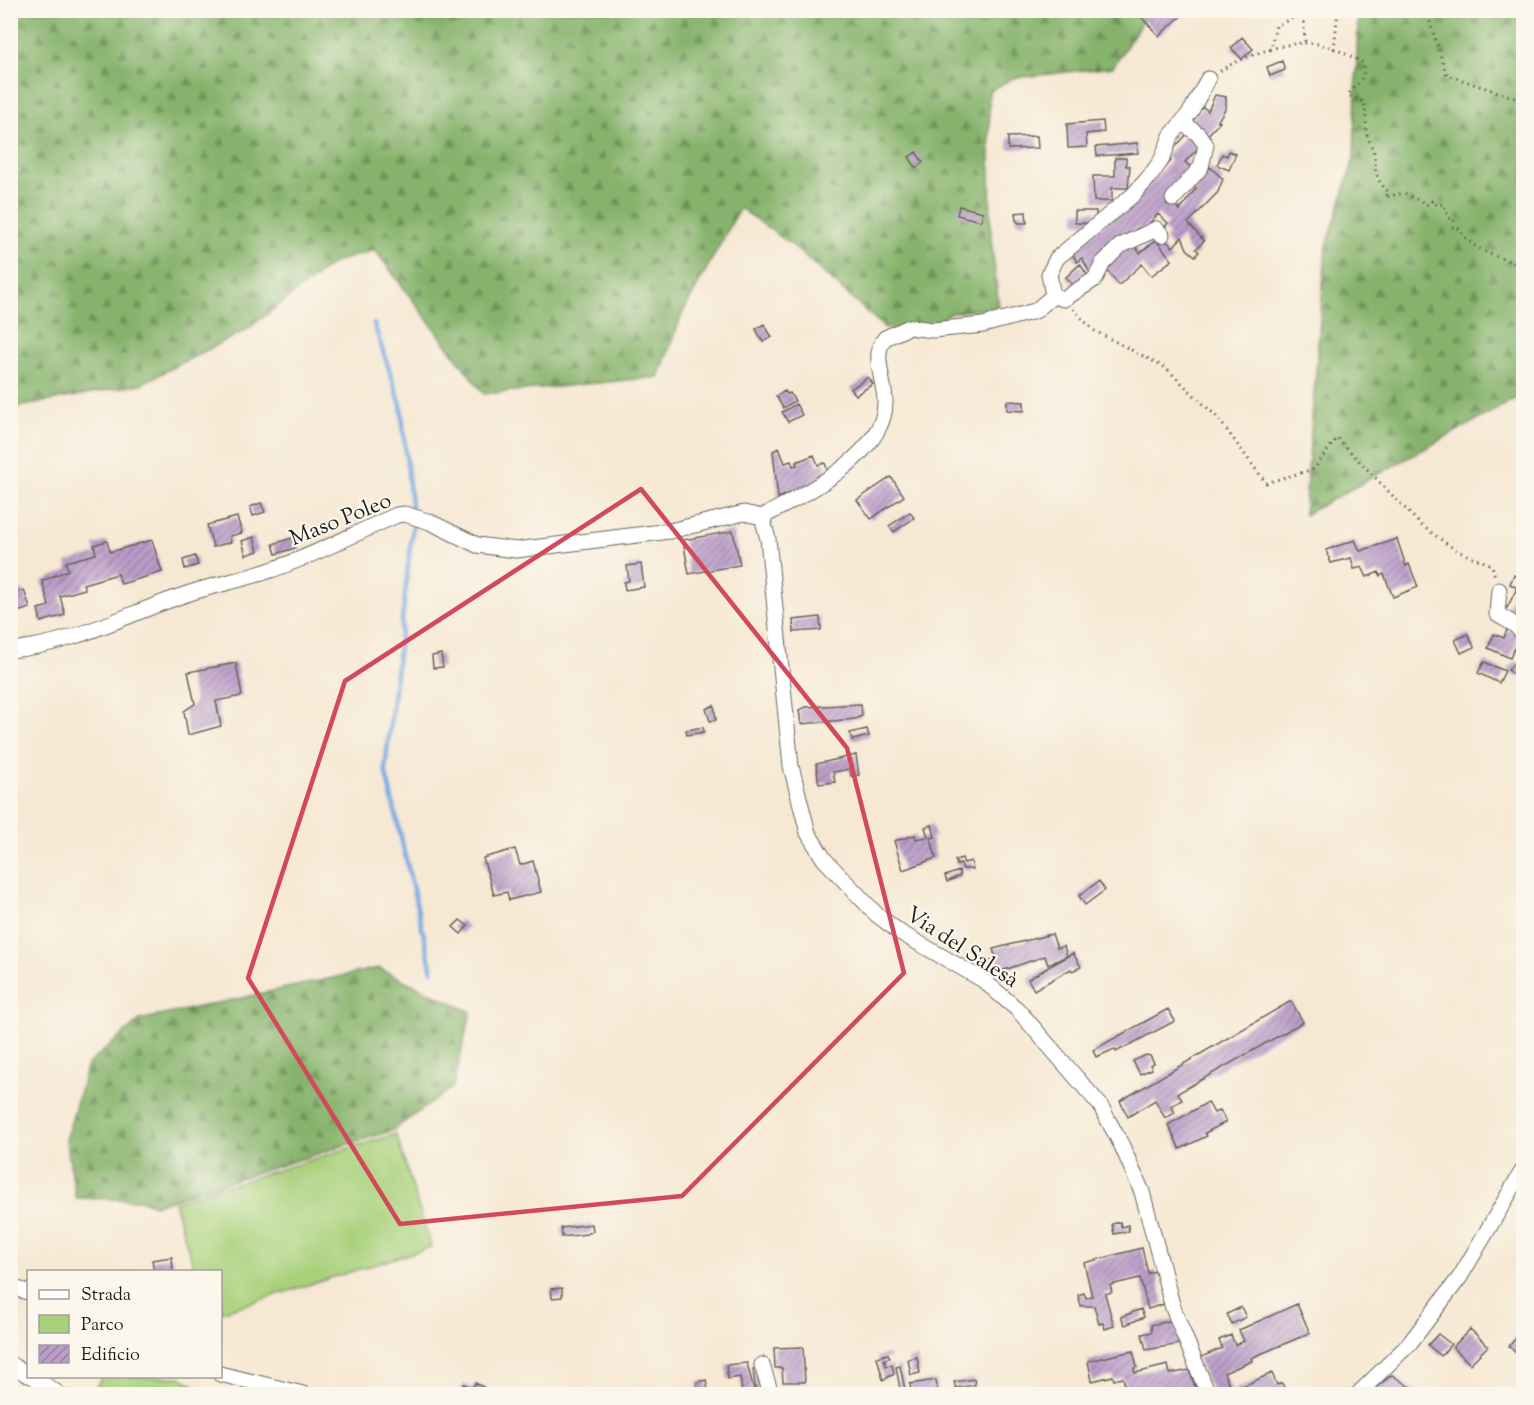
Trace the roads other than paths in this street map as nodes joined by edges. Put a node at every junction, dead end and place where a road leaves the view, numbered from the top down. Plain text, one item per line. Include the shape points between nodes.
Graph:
1 (1208, 79) road end
2 (1183, 123) junction
3 (1173, 199) dead end
4 (1162, 235) dead end
5 (1058, 298) junction
6 (762, 517) junction
7 (1499, 590) road end
8 (1524, 635) edge
9 (10, 650) edge
10 (1524, 1168) edge
11 (10, 1287) edge
12 (27, 1292) edge
13 (10, 1364) edge
14 (762, 1365) dead end
15 (27, 1374) edge
16 (222, 1375) edge
17 (33, 1378) edge
18 (58, 1395) edge
19 (303, 1395) edge
20 (771, 1395) edge
21 (1208, 1395) edge
22 (1358, 1395) edge

1 - 2 street
2 - 3 street via 1206,145 1202,167
2 - 5 street via 1171,136 1151,176 1057,258 1049,274
4 - 5 street via 1156,229 1120,246 1103,263 1095,279
5 - 6 street via 1035,310 983,325 933,330 909,327 885,338 879,352 885,402 881,422 870,439 842,471
6 - 9 street, Maso Poleo via 744,513 670,531 516,550 477,545 415,518 397,515 273,570 183,595 112,623
6 - 21 street, Via del Salesà via 768,539 791,766 808,833 824,859 877,915 983,980 1018,1010 1100,1105 1142,1192 1173,1308
7 - 8 street via 1497,614
10 - 22 street via 1460,1277 1409,1344
11 - 12 street
13 - 15 street
14 - 20 street
16 - 19 street
17 - 18 street

